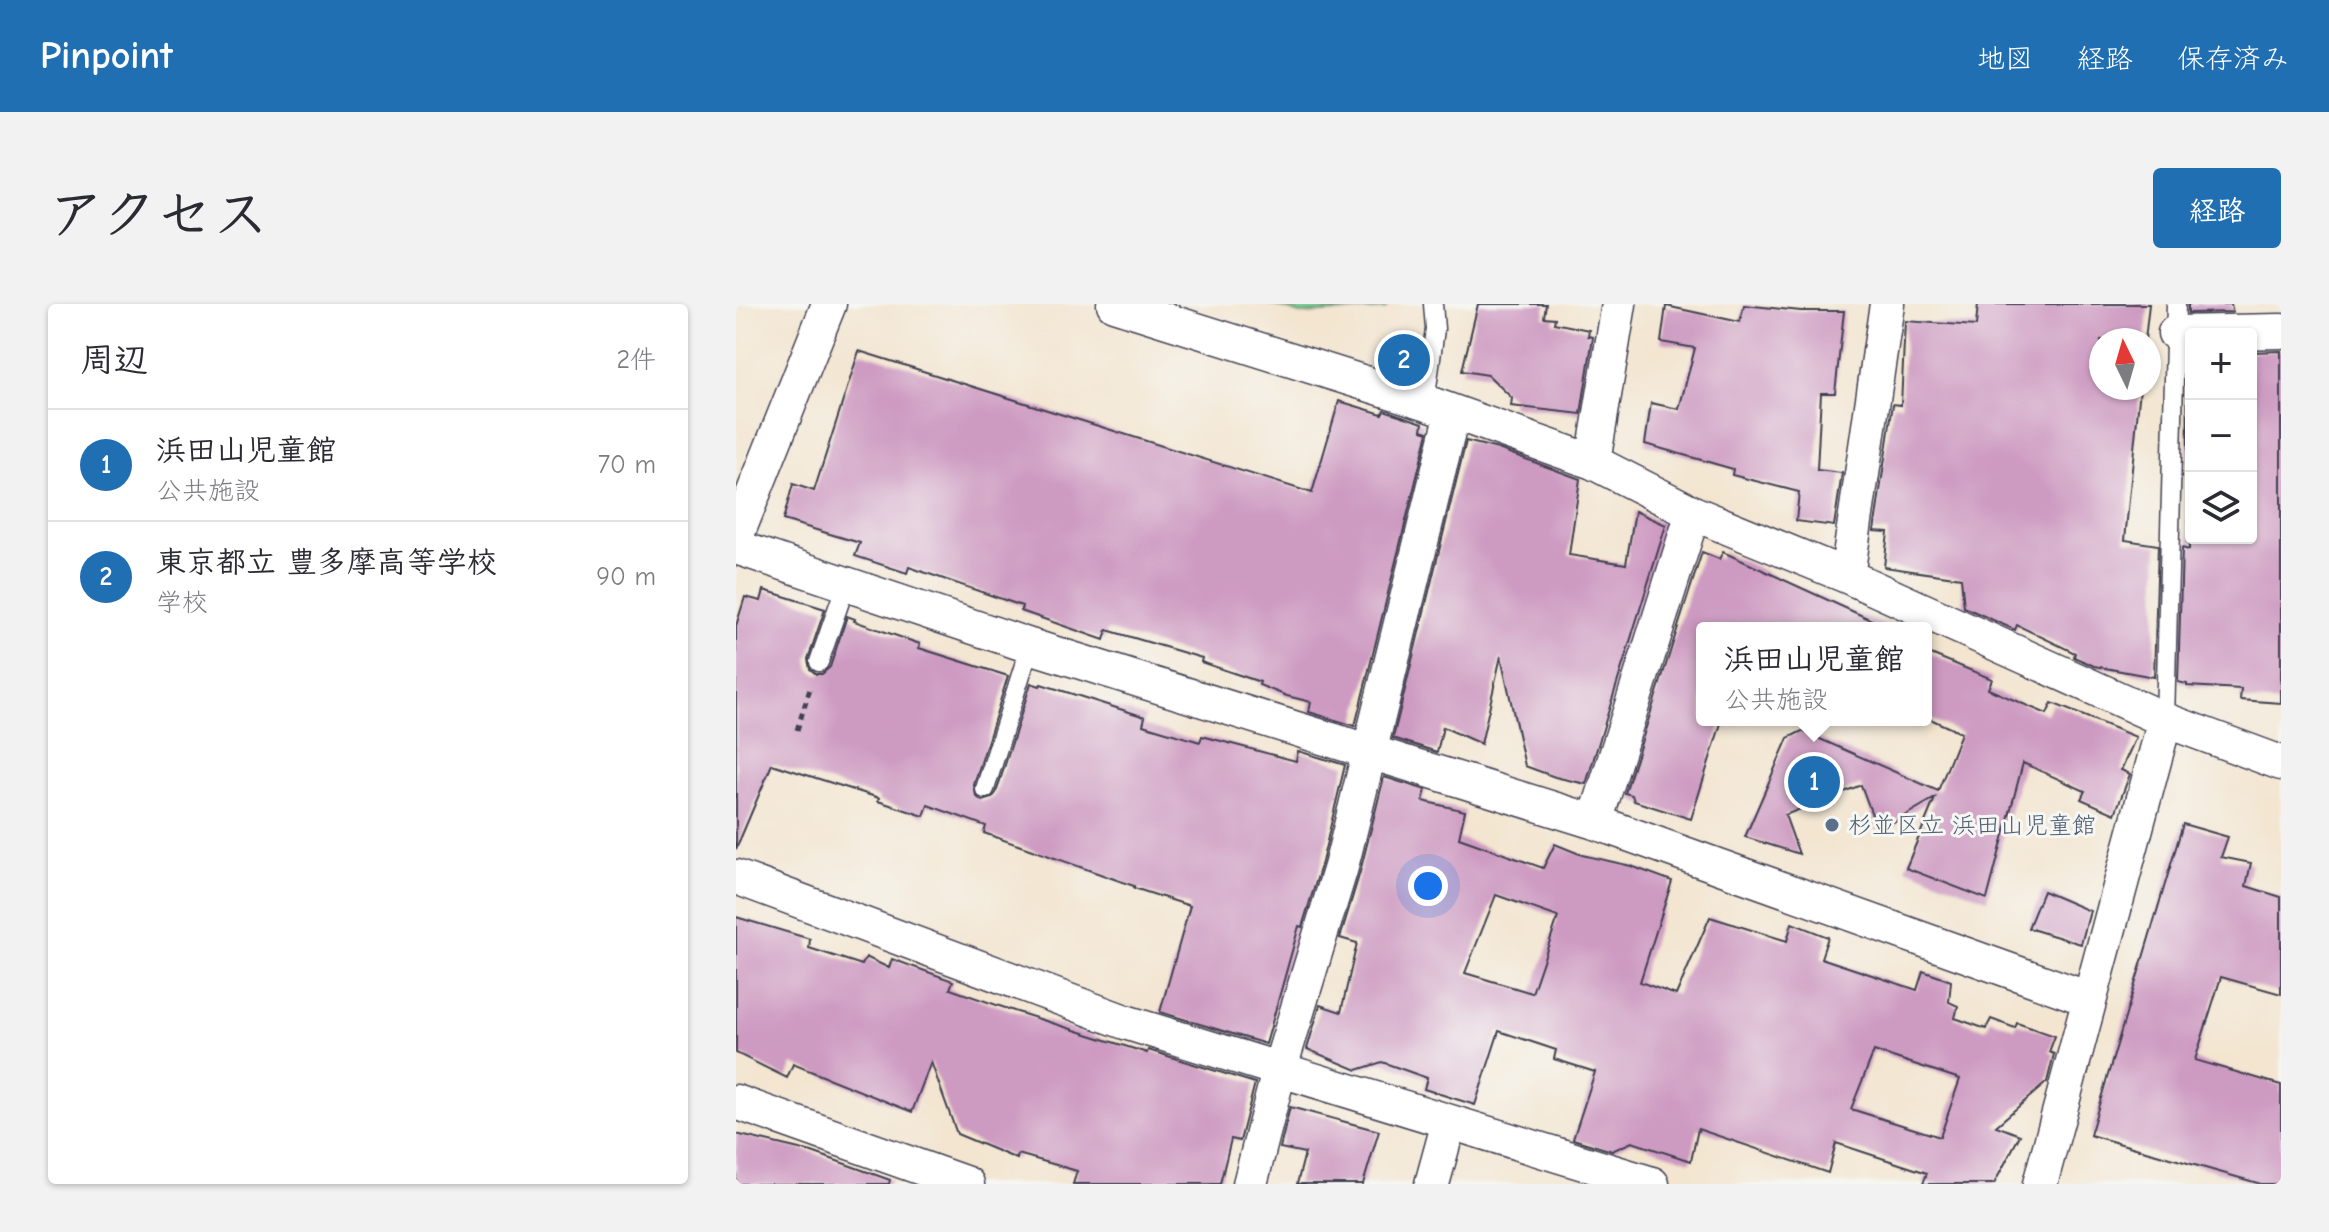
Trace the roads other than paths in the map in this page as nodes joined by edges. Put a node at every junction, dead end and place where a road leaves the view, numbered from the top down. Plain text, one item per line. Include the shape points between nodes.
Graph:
1 (829, 304) edge
2 (1114, 304) edge
3 (1433, 304) edge
4 (1619, 304) edge
5 (1887, 304) edge
6 (2176, 318) edge
7 (2281, 331) edge
8 (1439, 407) junction
9 (1593, 462) junction
10 (1693, 513) junction
11 (736, 537) edge
12 (736, 547) edge
13 (1847, 576) junction
14 (846, 584) junction
15 (1030, 646) junction
16 (819, 662) road end
17 (2165, 720) junction
18 (1369, 753) junction
19 (2281, 763) edge
20 (985, 789) dead end
21 (1595, 822) junction
22 (736, 877) edge
23 (2089, 999) junction
24 (1279, 1071) junction
25 (736, 1102) edge
26 (1449, 1122) junction
27 (1580, 1173) edge
28 (967, 1184) edge
29 (1250, 1184) edge
30 (1432, 1184) edge
31 (1652, 1184) edge
32 (2040, 1184) edge

1 - 11 street
2 - 8 street
3 - 8 lane
4 - 9 street
5 - 13 street
6 - 7 street
6 - 17 lane
8 - 9 street
8 - 18 street
9 - 10 street
10 - 13 street
10 - 21 street
12 - 14 street
13 - 17 street
14 - 15 street
14 - 16 lane
15 - 18 street
15 - 20 lane
17 - 19 street
17 - 23 street
18 - 21 street
18 - 24 street via 1341,867
21 - 23 street
22 - 24 street via 1125,1022
23 - 32 street
24 - 26 street
24 - 29 street
25 - 28 street
26 - 27 street
26 - 30 street
27 - 31 street

